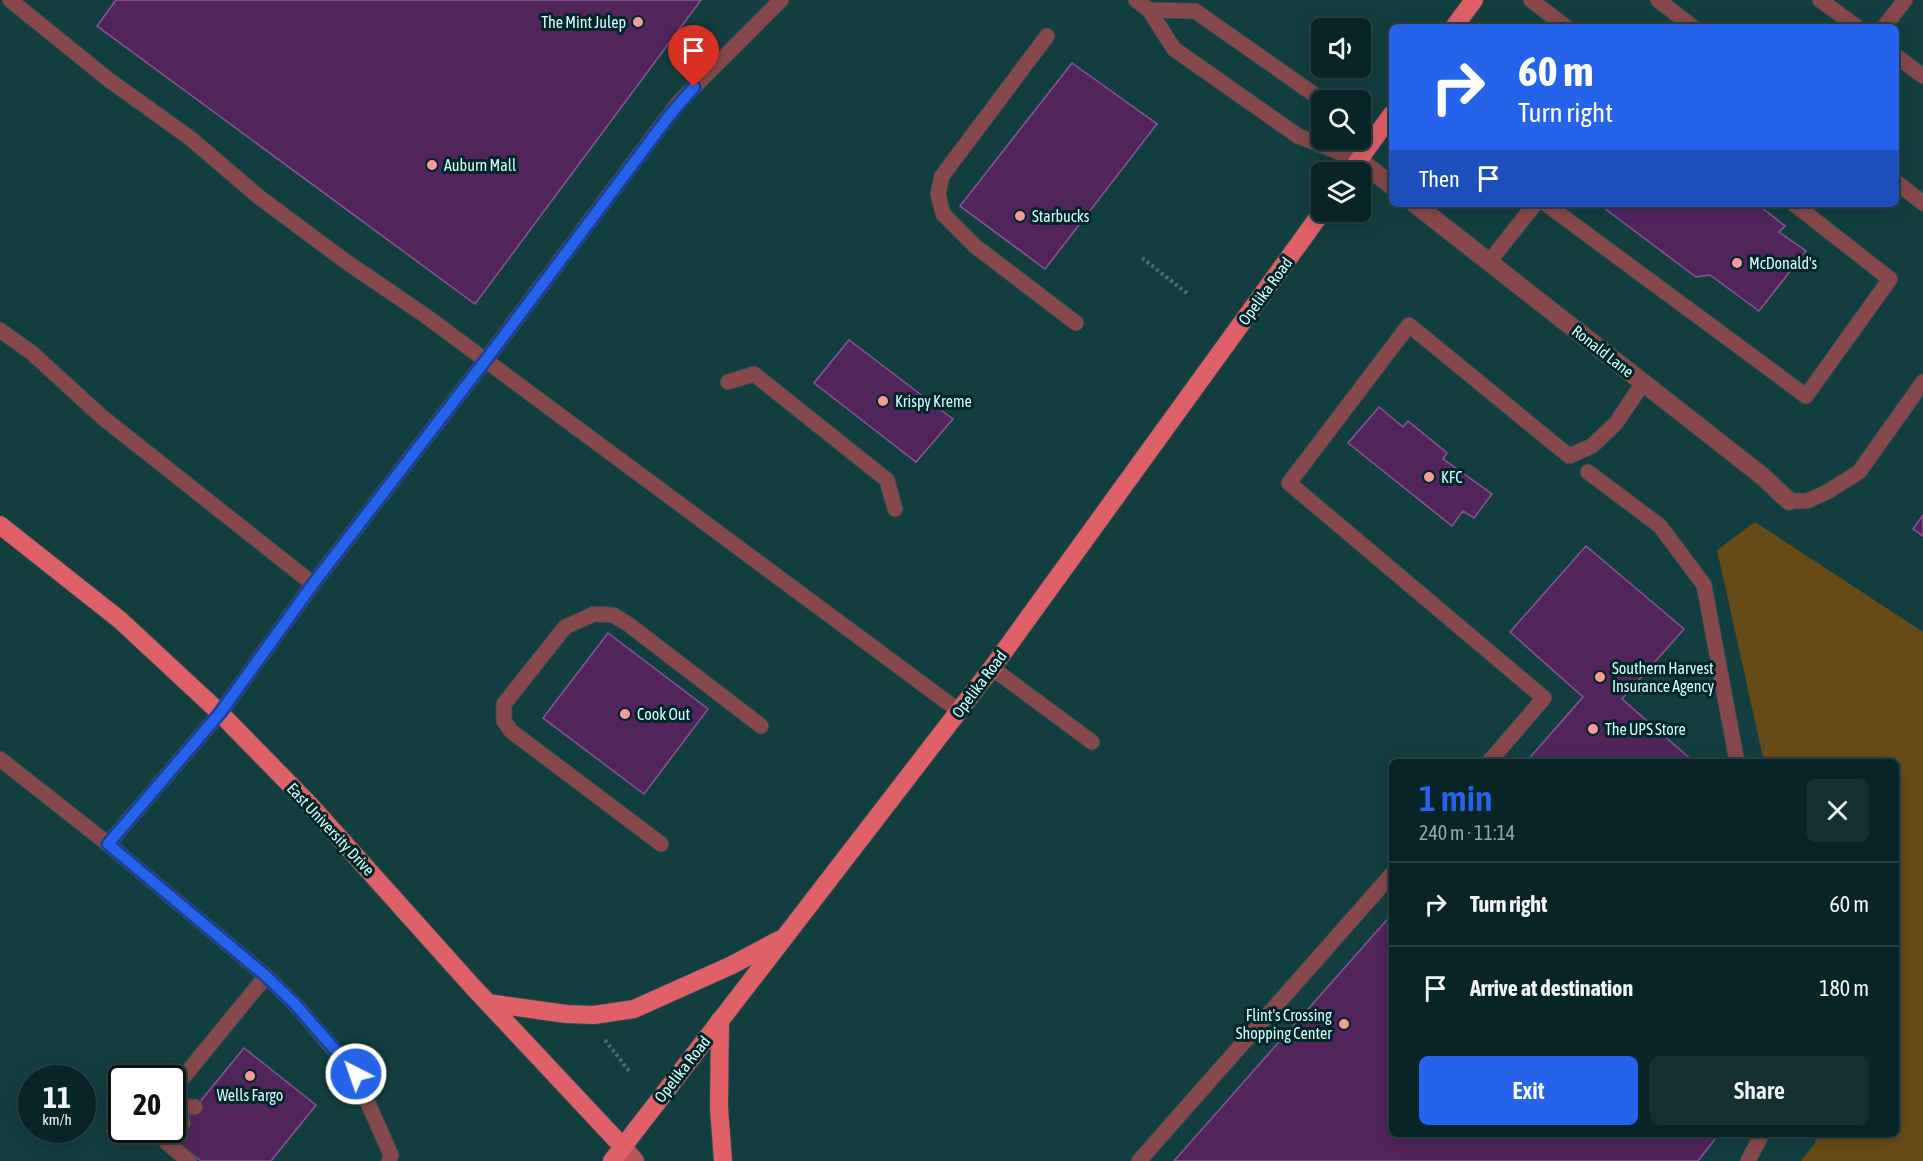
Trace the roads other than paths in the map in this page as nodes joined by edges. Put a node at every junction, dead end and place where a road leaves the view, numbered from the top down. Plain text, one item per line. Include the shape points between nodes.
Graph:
1 (781, 0) edge
2 (1474, 0) edge
3 (1531, 0) edge
4 (1658, 0) edge
5 (1820, 0) edge
6 (1905, 0) edge
7 (16, 2) edge
8 (1142, 5) edge
9 (1456, 24) edge
10 (1562, 24) edge
11 (1689, 24) edge
12 (1853, 24) edge
13 (1886, 24) edge
14 (1047, 36) dead end
15 (1899, 58) edge
16 (1923, 76) edge
17 (1311, 92) edge
18 (1389, 118) edge
19 (1347, 162) edge
20 (1357, 162) edge
21 (1371, 175) edge
22 (1389, 184) edge
23 (1899, 184) edge
24 (1923, 203) edge
25 (1418, 207) edge
26 (1532, 207) edge
27 (1550, 207) edge
28 (1798, 207) edge
29 (1315, 222) edge
30 (1489, 262) junction
31 (1076, 323) dead end
32 (0, 330) edge
33 (485, 361) junction
34 (728, 382) dead end
35 (1923, 382) edge
36 (1643, 383) junction
37 (1588, 472) dead end
38 (1789, 501) joint
39 (895, 509) dead end
40 (0, 525) edge
41 (313, 584) junction
42 (992, 668) junction
43 (959, 711) junction
44 (220, 713) junction
45 (761, 726) dead end
46 (1092, 742) dead end
47 (0, 759) edge
48 (1492, 759) edge
49 (1736, 759) edge
50 (108, 844) junction
51 (661, 844) dead end
52 (1389, 877) edge
53 (783, 938) junction
54 (266, 976) junction
55 (488, 1003) junction
56 (720, 1020) junction
57 (186, 1074) edge
58 (186, 1107) edge
59 (195, 1107) dead end
60 (1760, 1137) edge
61 (167, 1143) edge
62 (617, 1154) edge
63 (189, 1161) edge
64 (389, 1161) edge
65 (635, 1161) edge
66 (723, 1161) edge
67 (1139, 1161) edge
68 (1748, 1161) edge

1 - 33 lane via 679,102
2 - 9 main road
3 - 10 lane
4 - 11 lane
5 - 12 lane
6 - 13 lane
7 - 33 lane via 259,197
8 - 17 lane via 1195,11
8 - 19 lane via 1174,49 1299,136
14 - 31 lane via 942,176 938,194 943,214 975,246
15 - 16 lane
18 - 20 main road
21 - 22 street
23 - 24 lane
25 - 30 street, Ronald Lane
26 - 30 lane
27 - 28 lane via 1806,396 1890,279
29 - 42 main road, Opelika Road
30 - 36 street, Ronald Lane
32 - 41 lane via 32,353 102,417
33 - 41 lane
33 - 43 lane
34 - 39 lane via 753,374 887,480
35 - 38 lane via 1859,472 1808,501
36 - 38 street, Ronald Lane
36 - 48 lane via 1616,423 1592,446 1569,456 1409,325 1289,483 1544,698
37 - 49 lane via 1660,526 1704,585
40 - 44 main road, East University Drive via 120,620
41 - 44 lane
42 - 43 main road, Opelika Road
42 - 46 lane
43 - 53 main road, Opelika Road
44 - 50 lane
44 - 55 main road, East University Drive via 309,804
45 - 51 lane via 613,615 594,614 565,627 504,704 504,720 511,731
47 - 50 lane
50 - 54 lane
52 - 67 lane
53 - 55 main road via 634,1009 594,1015 566,1014
53 - 56 main road, Opelika Road
54 - 57 lane
54 - 64 lane via 356,1074 391,1155
55 - 62 main road, East University Drive
56 - 62 main road, Opelika Road
56 - 66 main road
58 - 59 lane
60 - 68 lane
61 - 63 lane
62 - 65 main road, East University Drive

